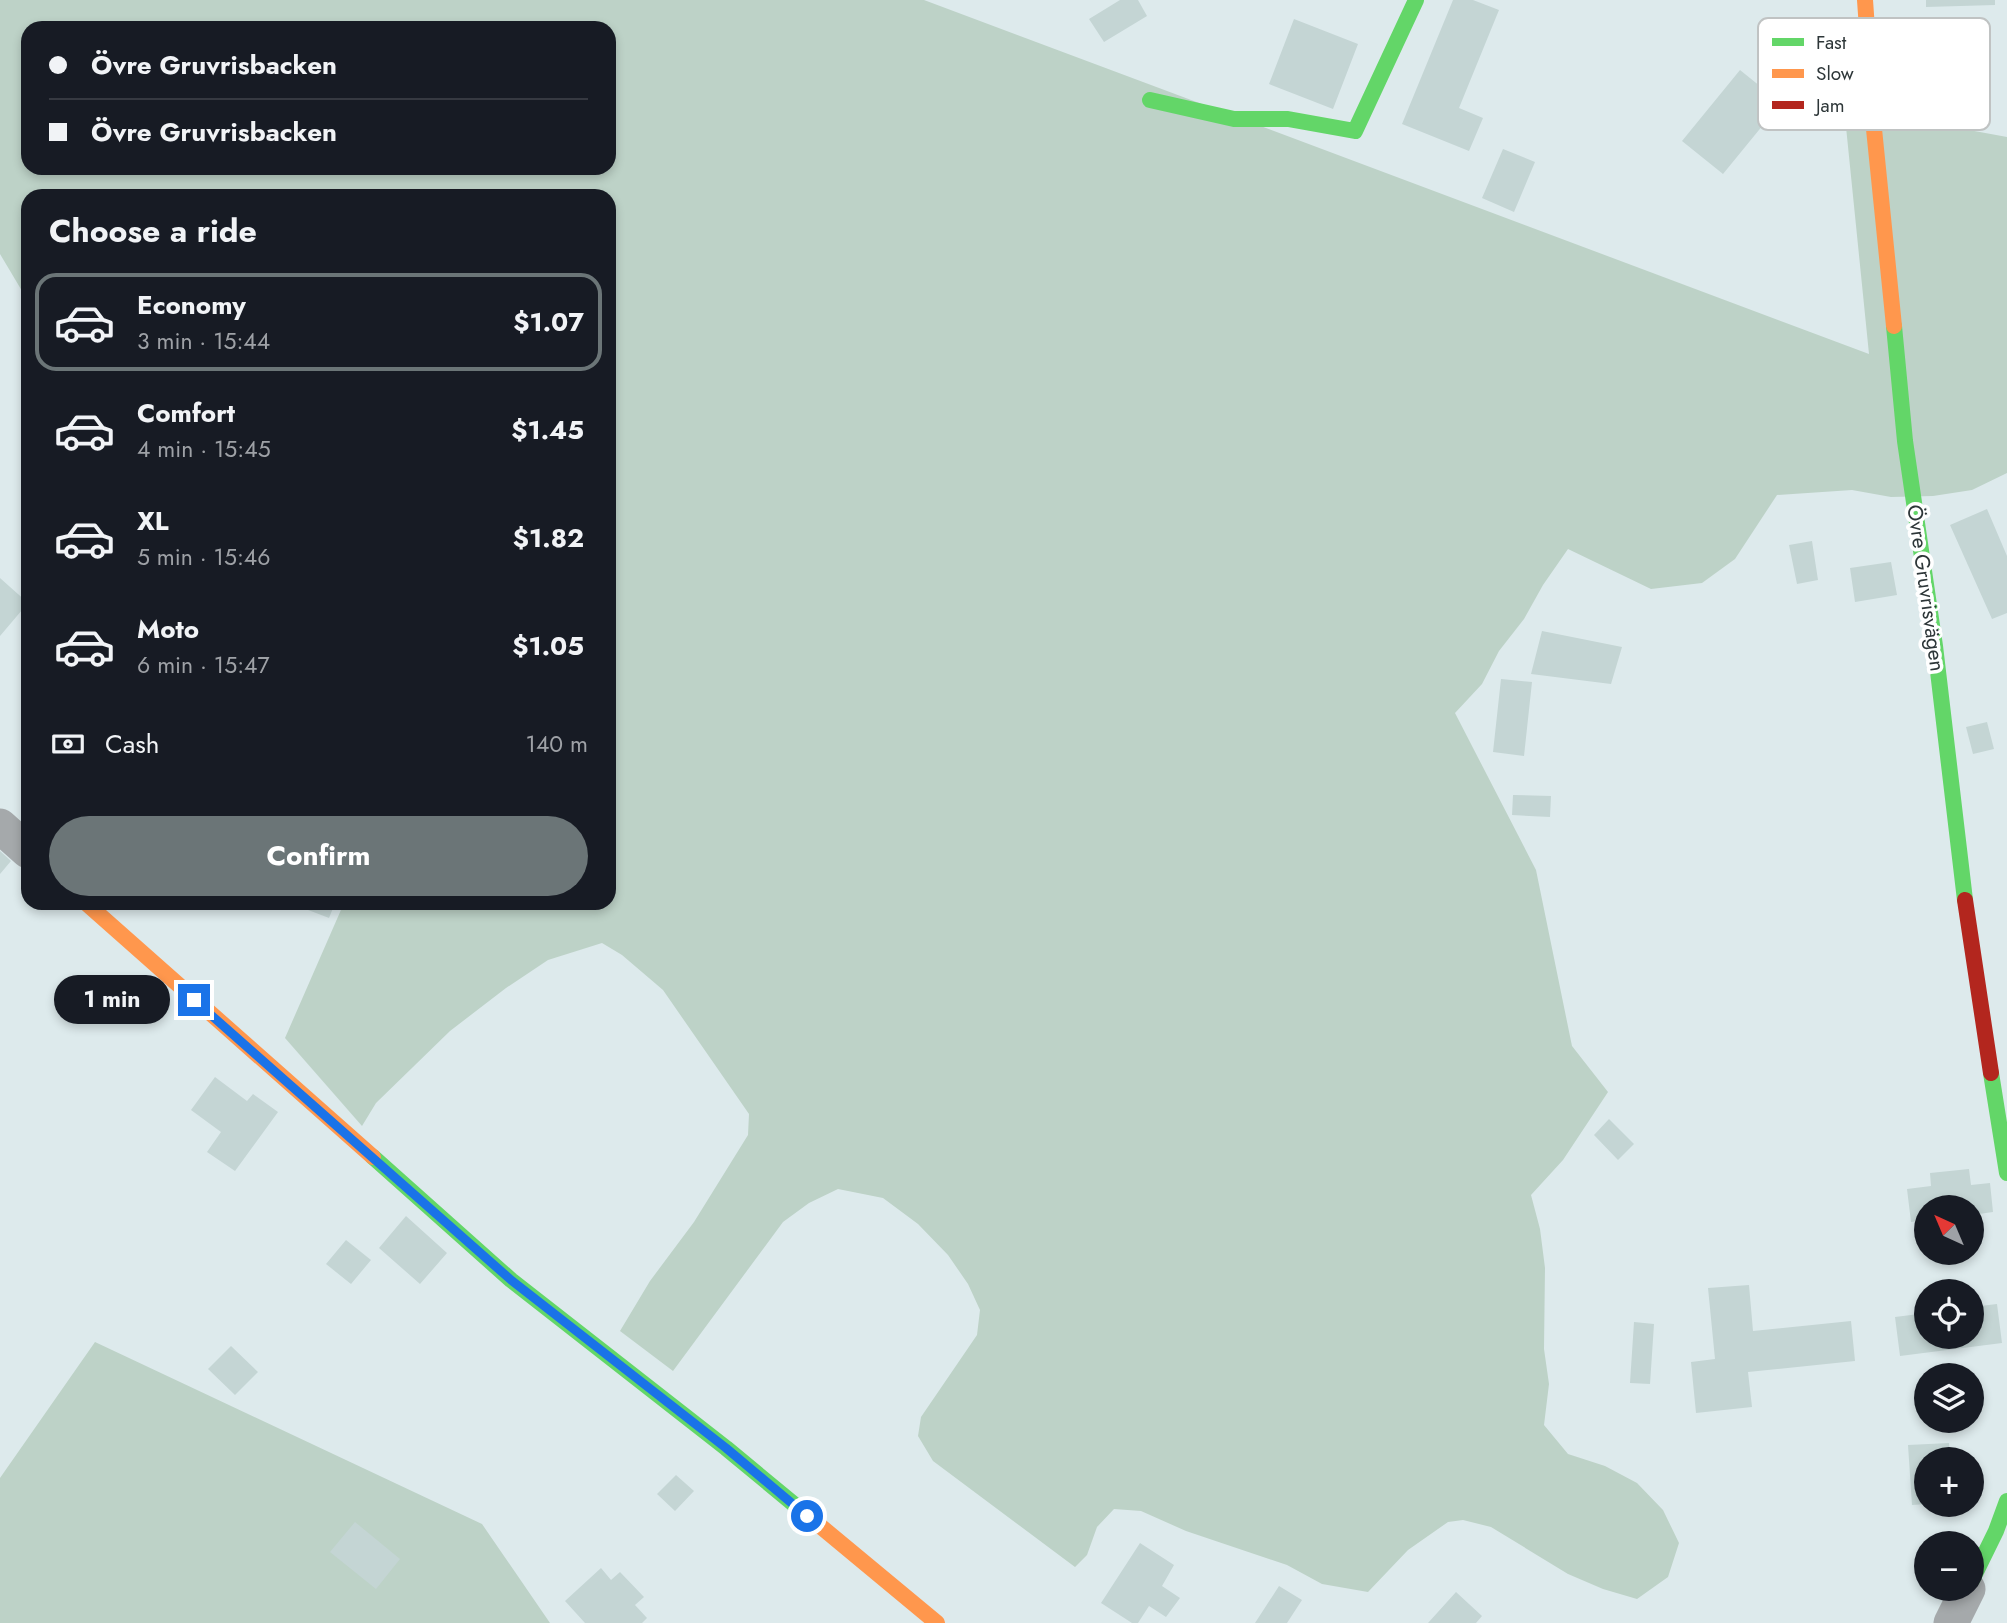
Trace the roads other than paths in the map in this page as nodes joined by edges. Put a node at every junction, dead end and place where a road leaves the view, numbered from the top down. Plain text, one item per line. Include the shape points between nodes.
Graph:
1 (1416, 0) edge
2 (1865, 0) edge
3 (1866, 18) edge
4 (1150, 100) dead end
5 (1874, 130) edge
6 (0, 825) edge
7 (21, 844) edge
8 (94, 910) edge
9 (2007, 1174) edge
10 (2007, 1500) edge
11 (1984, 1556) edge
12 (1962, 1601) edge
13 (937, 1623) edge
14 (1951, 1623) edge

1 - 4 street via 1355,131 1288,119 1234,120
2 - 3 street, Övre Gruvrisvägen
5 - 9 street, Övre Gruvrisvägen via 1904,428 1969,932
6 - 7 street
8 - 13 street via 511,1280 726,1448
10 - 11 street
12 - 14 street

